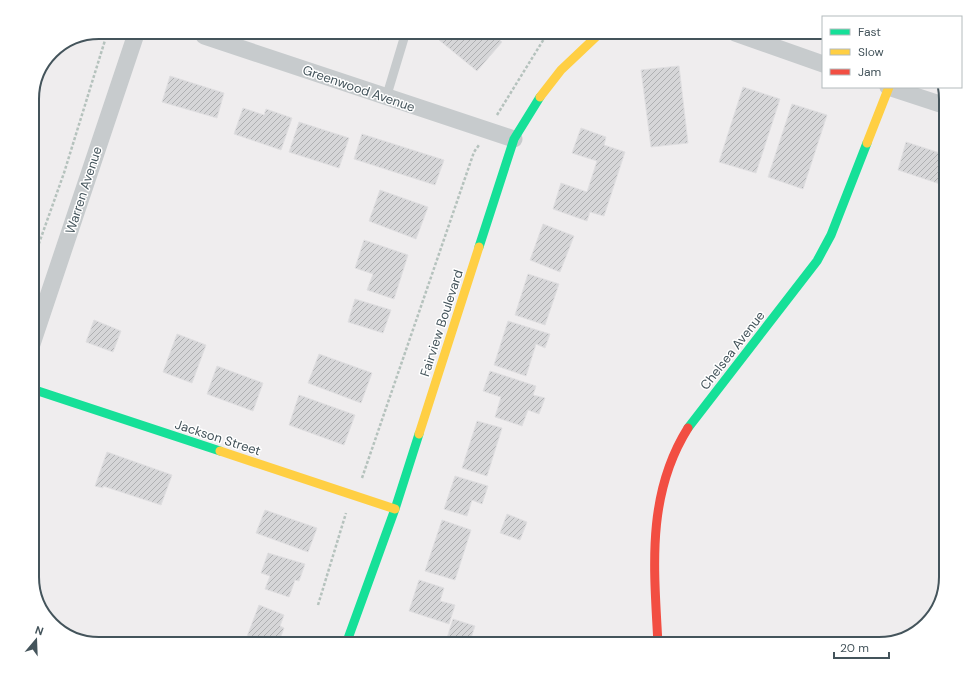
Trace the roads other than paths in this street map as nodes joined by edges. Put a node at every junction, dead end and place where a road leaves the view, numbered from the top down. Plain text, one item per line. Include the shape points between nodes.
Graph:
1 (134, 39) edge
2 (213, 39) edge
3 (404, 39) edge
4 (593, 39) edge
5 (751, 39) edge
6 (822, 64) edge
7 (888, 88) edge
8 (891, 88) edge
9 (386, 98) junction
10 (939, 104) edge
11 (514, 139) junction
12 (39, 323) edge
13 (39, 391) edge
14 (395, 509) junction
15 (349, 637) edge
16 (658, 637) edge

1 - 12 street, Warren Avenue
2 - 9 street, Greenwood Avenue
3 - 9 lane
4 - 11 street, Fairview Boulevard via 563,66 533,104
5 - 6 street
7 - 16 street, Chelsea Avenue via 831,236 817,261 689,426 673,455 663,483 654,531
8 - 10 street
9 - 11 street, Greenwood Avenue
11 - 14 street, Fairview Boulevard
13 - 14 street, Jackson Street
14 - 15 street, Fairview Boulevard

